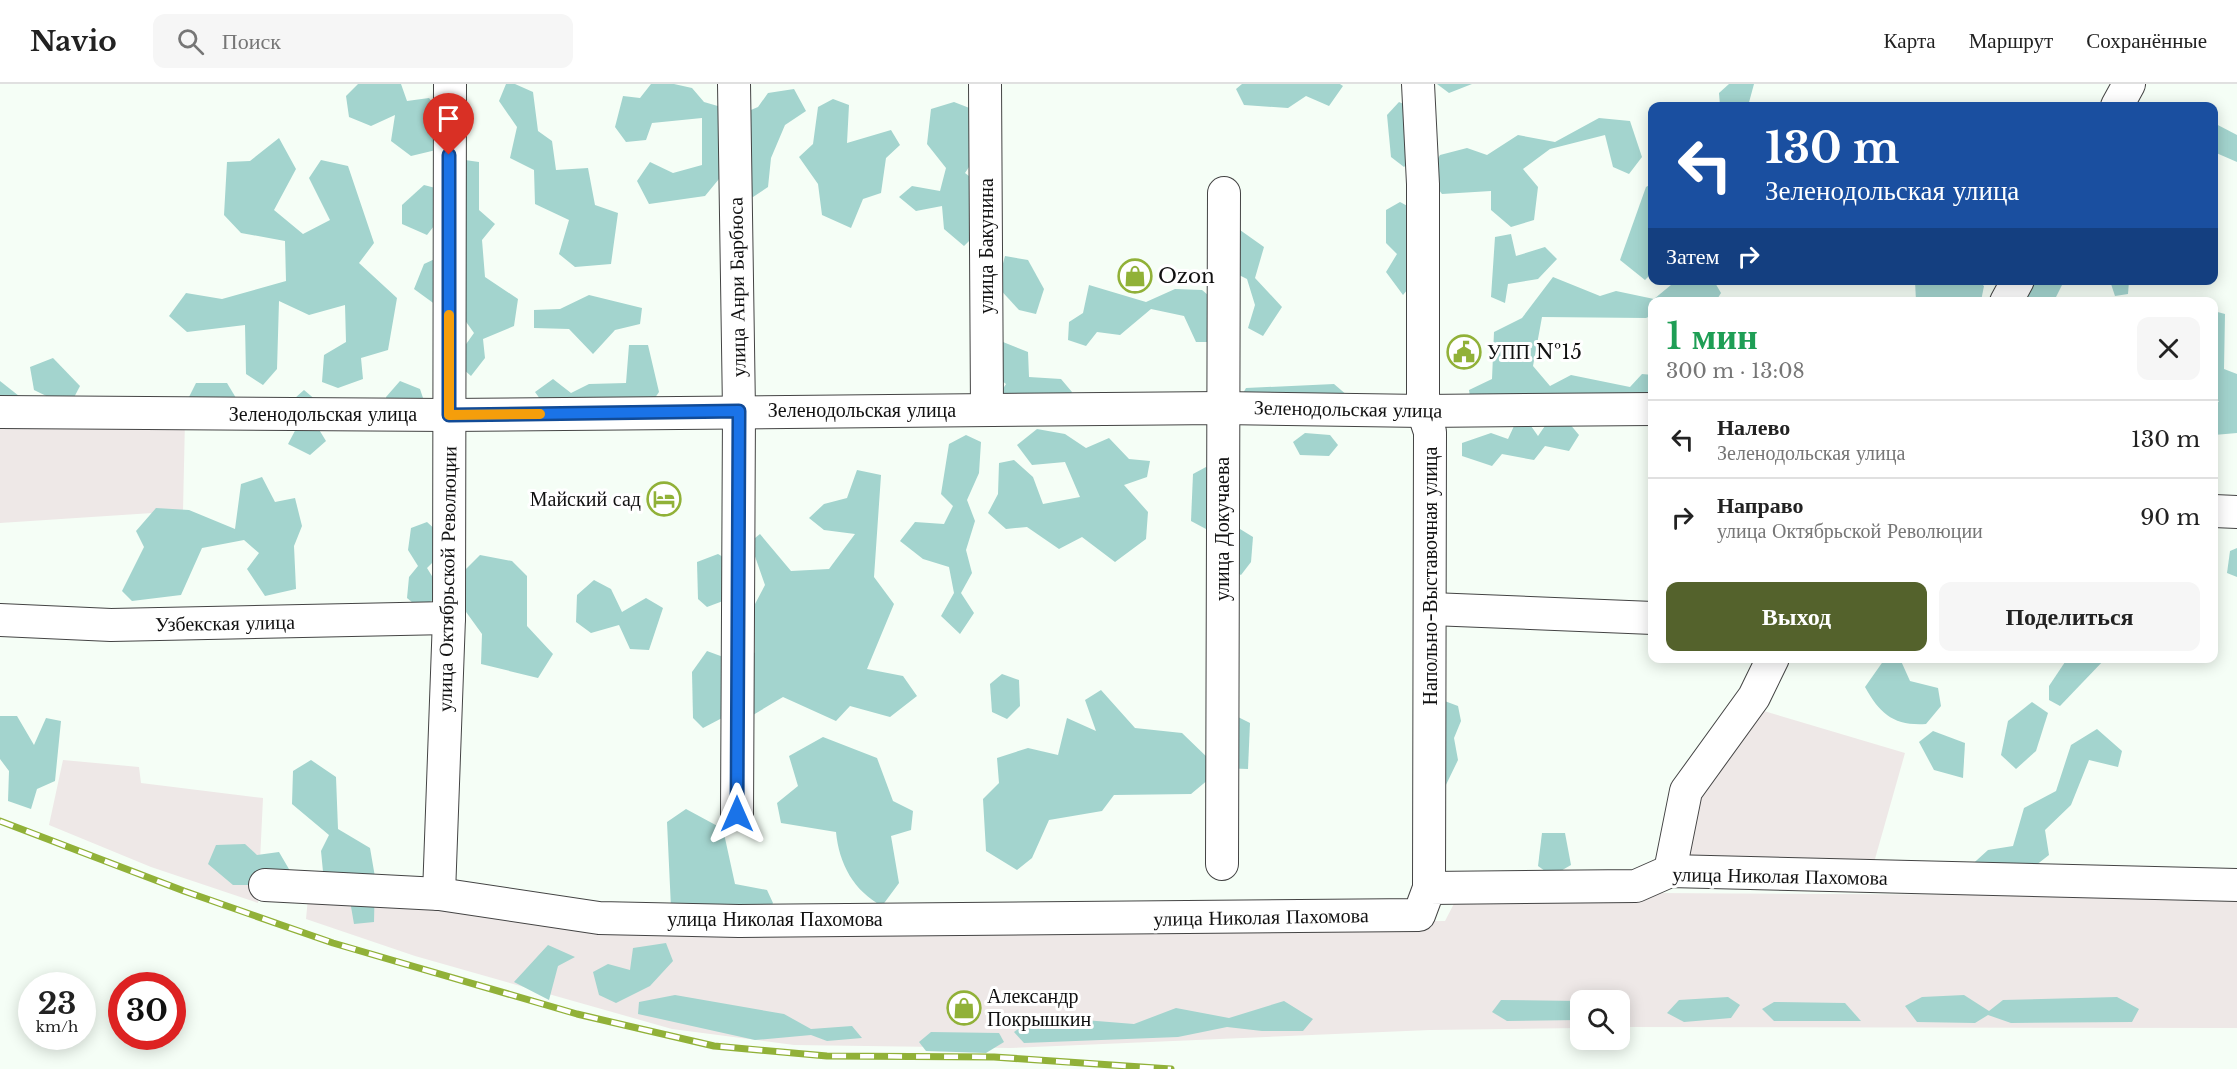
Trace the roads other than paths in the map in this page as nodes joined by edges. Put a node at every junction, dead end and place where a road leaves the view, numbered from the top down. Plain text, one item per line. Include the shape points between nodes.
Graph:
1 (450, 84) edge
2 (734, 84) edge
3 (985, 84) edge
4 (1418, 84) edge
5 (2129, 84) edge
6 (2119, 102) edge
7 (1224, 194) dead end
8 (1222, 408) junction
9 (987, 409) junction
10 (1648, 409) edge
11 (739, 411) junction
12 (1423, 411) junction
13 (0, 412) edge
14 (449, 415) junction
15 (2218, 512) edge
16 (2237, 512) edge
17 (1431, 609) junction
18 (449, 618) junction
19 (1648, 618) edge
20 (0, 620) edge
21 (1771, 663) edge
22 (737, 814) dead end
23 (1222, 864) dead end
24 (1670, 871) junction
25 (265, 885) dead end
26 (2237, 885) edge
27 (1429, 888) junction
28 (439, 894) junction

1 - 14 street, улица Октябрьской Революции
2 - 11 street, улица Анри Барбюса
3 - 9 street, улица Бакунина
4 - 12 street, Напольно-Выставочная улица via 1423,184
5 - 6 street
7 - 8 street, улица Докучаева
8 - 9 street, Зеленодольская улица
8 - 12 street, Зеленодольская улица
8 - 23 street, улица Докучаева
9 - 11 street, Зеленодольская улица
10 - 12 street, Зеленодольская улица
11 - 14 street, Зеленодольская улица
11 - 22 street, улица Анри Барбюса
12 - 17 street, Напольно-Выставочная улица via 1430,432
13 - 14 street, Зеленодольская улица
14 - 18 street, улица Октябрьской Революции
15 - 16 street
17 - 19 street
17 - 27 street, Напольно-Выставочная улица
18 - 20 street, Узбекская улица via 111,625
18 - 28 street, улица Октябрьской Революции
21 - 24 street via 1754,697 1686,791
24 - 26 street, улица Николая Пахомова
24 - 27 street, улица Николая Пахомова via 1636,886
25 - 28 street, улица Николая Пахомова
27 - 28 street, улица Николая Пахомова via 1419,915 1260,918 599,918

